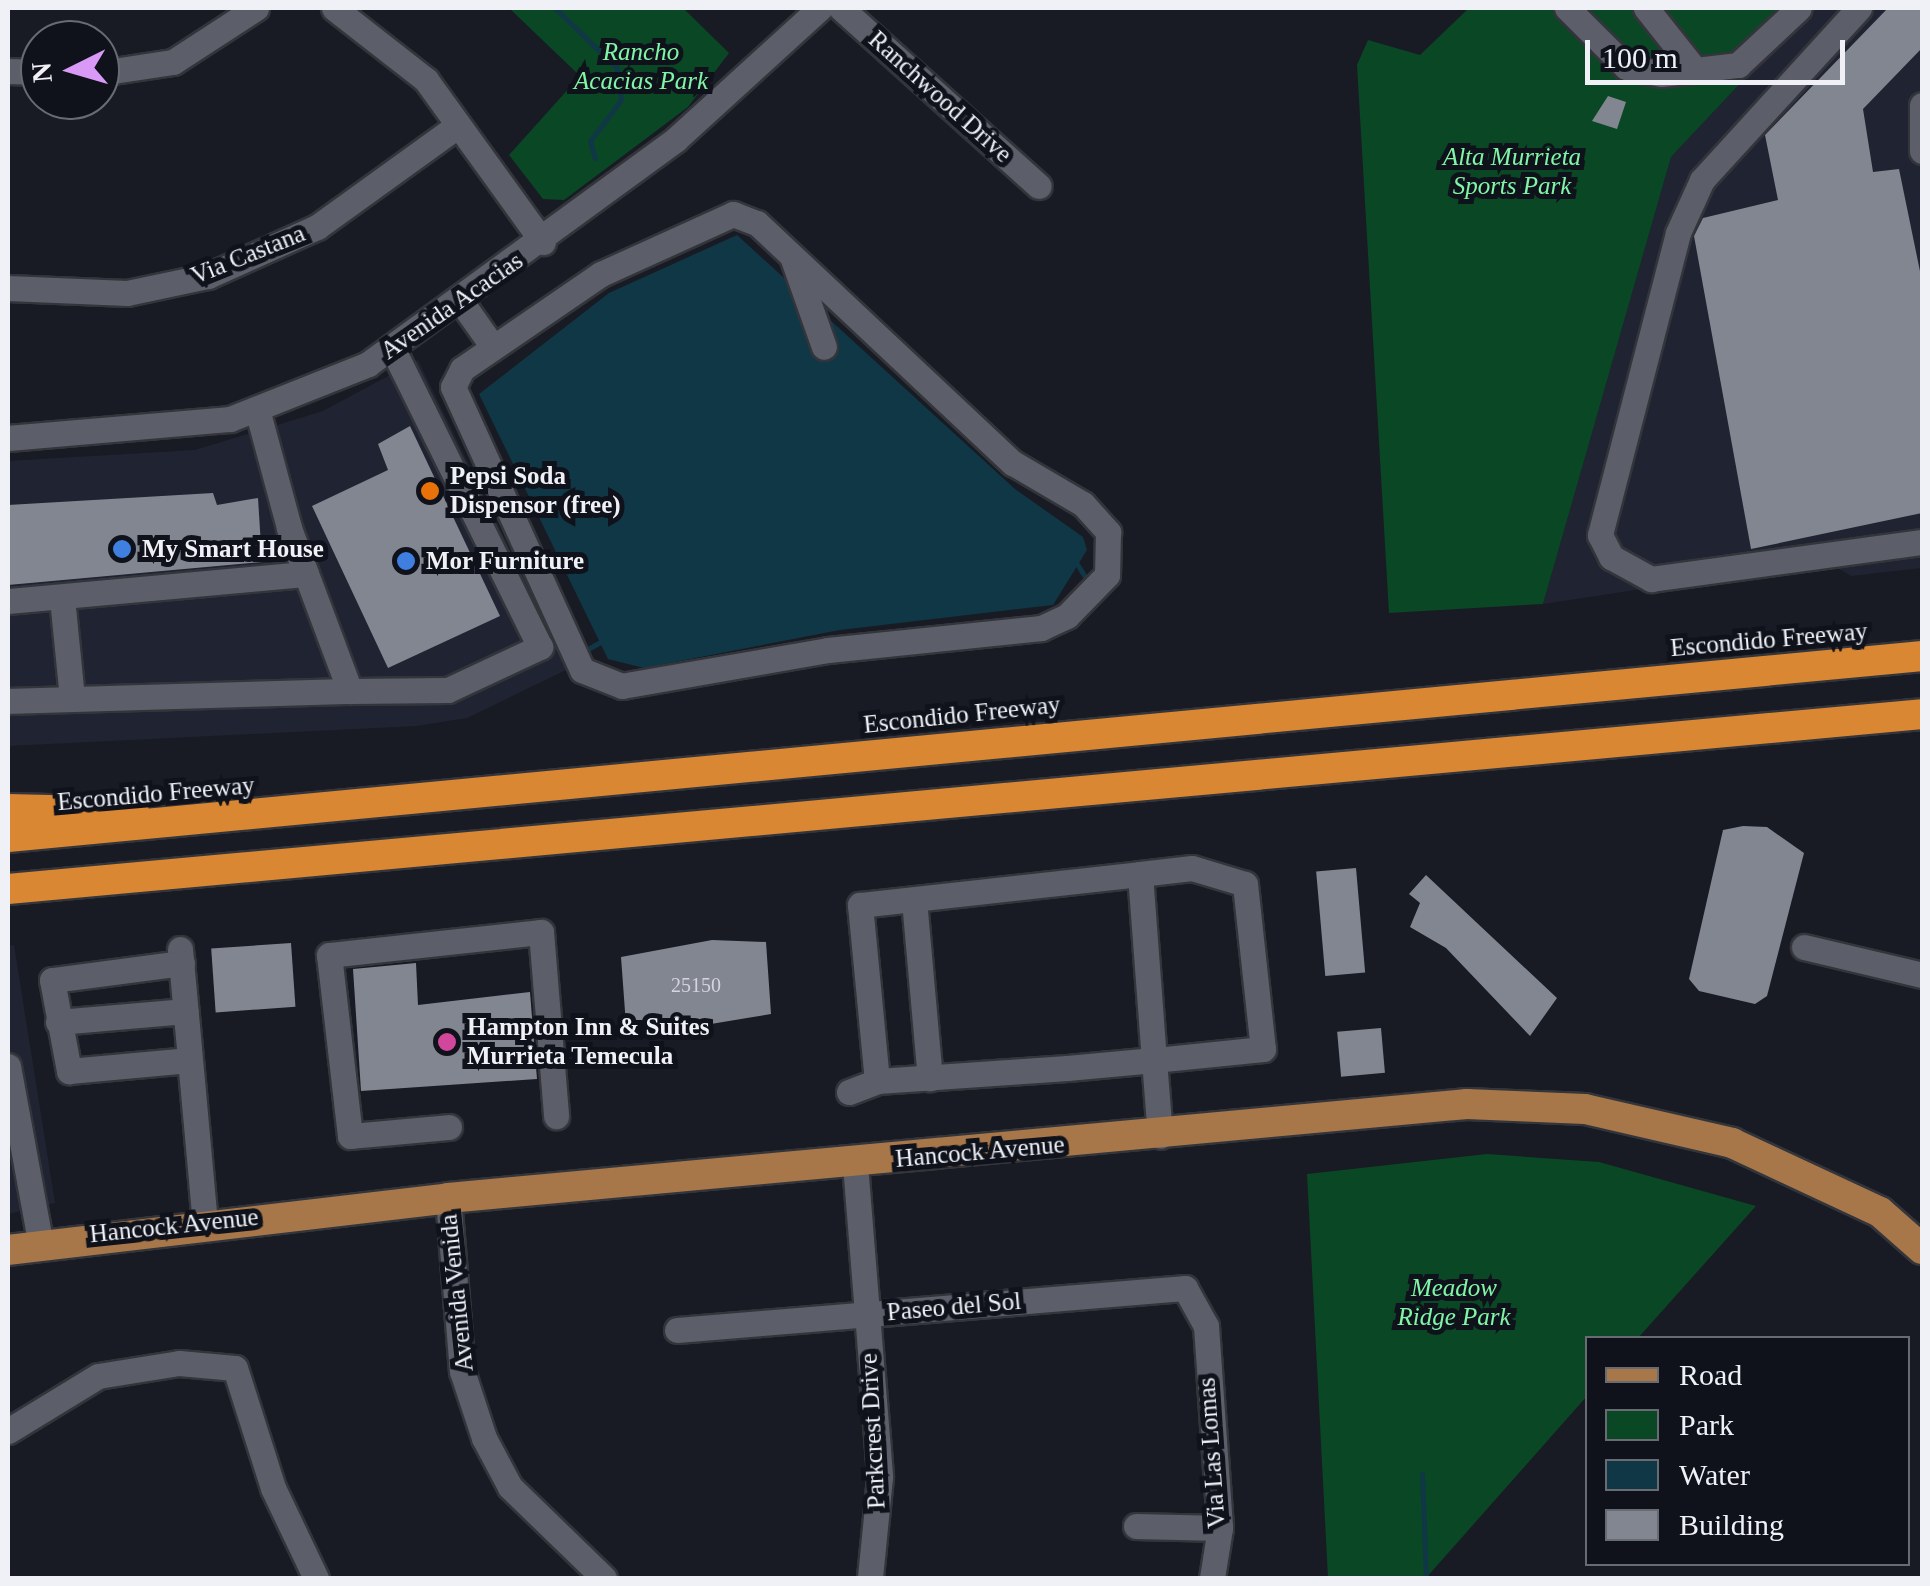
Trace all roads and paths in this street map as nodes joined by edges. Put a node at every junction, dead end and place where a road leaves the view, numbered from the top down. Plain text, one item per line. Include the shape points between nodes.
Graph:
1 (256, 8) edge
2 (334, 8) edge
3 (820, 8) edge
4 (841, 8) edge
5 (1568, 8) edge
6 (1646, 8) edge
7 (1799, 8) edge
8 (1859, 8) edge
9 (1692, 66) junction
10 (120, 70) edge
11 (1922, 104) edge
12 (457, 126) junction
13 (1922, 151) edge
14 (1039, 186) dead end
15 (543, 242) junction
16 (791, 255) junction
17 (8, 288) edge
18 (462, 303) junction
19 (493, 347) junction
20 (824, 347) dead end
21 (393, 349) junction
22 (258, 409) junction
23 (8, 438) edge
24 (1922, 542) edge
25 (306, 574) junction
26 (62, 598) junction
27 (8, 601) edge
28 (1922, 656) edge
29 (350, 691) junction
30 (72, 698) junction
31 (8, 701) edge
32 (1922, 714) edge
33 (8, 809) edge
34 (202, 820) junction
35 (8, 837) edge
36 (1140, 874) junction
37 (139, 878) junction
38 (8, 889) edge
39 (914, 900) junction
40 (8, 901) edge
41 (1804, 947) dead end
42 (1922, 975) edge
43 (186, 1010) junction
44 (58, 1022) junction
45 (190, 1060) junction
46 (1154, 1060) junction
47 (8, 1066) edge
48 (930, 1078) junction
49 (877, 1081) junction
50 (848, 1092) dead end
51 (556, 1116) dead end
52 (449, 1127) dead end
53 (1160, 1136) junction
54 (856, 1164) junction
55 (448, 1198) junction
56 (204, 1223) junction
57 (40, 1240) junction
58 (1922, 1249) edge
59 (8, 1250) edge
60 (867, 1314) junction
61 (1206, 1326) joint
62 (677, 1330) dead end
63 (8, 1431) edge
64 (1136, 1526) dead end
65 (1220, 1528) junction
66 (316, 1578) edge
67 (604, 1578) edge
68 (870, 1578) edge
69 (1212, 1578) edge

1 - 10 street via 173,62
2 - 12 street via 426,80
3 - 15 street, Avenida Acacias via 765,66
4 - 14 street, Ranchwood Drive
5 - 9 street via 1636,72
6 - 9 street
7 - 9 street via 1738,65
8 - 24 street via 1702,180 1678,233 1600,535 1611,557 1651,579
11 - 13 street
12 - 15 street
12 - 17 street, Via Castana via 317,227 208,276 127,293
15 - 18 street, Avenida Acacias
16 - 19 street via 757,223 733,214 706,221 600,274
16 - 19 street via 1013,463 1083,504 1108,532 1107,575 1066,616 1040,628 600,684 582,670 456,409 462,369
16 - 20 street
18 - 19 street
18 - 21 street, Avenida Acacias
21 - 22 street, Avenida Acacias
21 - 29 street via 540,647 448,690
22 - 23 street, Avenida Acacias via 139,432
22 - 25 street
25 - 26 street
25 - 29 street
26 - 27 street
26 - 30 street
28 - 34 highway, Escondido Freeway
29 - 30 street
30 - 31 street
32 - 37 highway
33 - 34 highway
34 - 35 highway, Escondido Freeway
36 - 39 street
36 - 46 street
36 - 46 street via 1192,868 1246,884 1262,1050
37 - 38 highway
37 - 40 highway
39 - 48 street
39 - 49 street via 860,905
41 - 42 street
43 - 44 street
43 - 44 street via 181,955 54,975
43 - 45 street
44 - 45 street via 69,1071
45 - 56 street
46 - 48 street
46 - 53 street
47 - 57 street
48 - 49 street
49 - 50 street
51 - 52 street via 541,932 329,955 350,1136
53 - 54 main road, Hancock Avenue
53 - 58 main road, Hancock Avenue via 1467,1104 1585,1109 1732,1142 1806,1172
54 - 55 main road, Hancock Avenue
54 - 60 street, Parkcrest Drive
55 - 56 main road, Hancock Avenue
55 - 67 street, Avenida Venida via 462,1371 484,1438 510,1487
56 - 57 main road, Hancock Avenue
57 - 59 main road, Hancock Avenue
60 - 61 street, Paseo del Sol via 1186,1288
60 - 62 street, Paseo del Sol
60 - 68 street, Parkcrest Drive via 880,1476
61 - 65 street, Via Las Lomas
63 - 66 street via 98,1376 178,1363 235,1368 274,1488
64 - 65 street
65 - 69 street, Via Las Lomas

